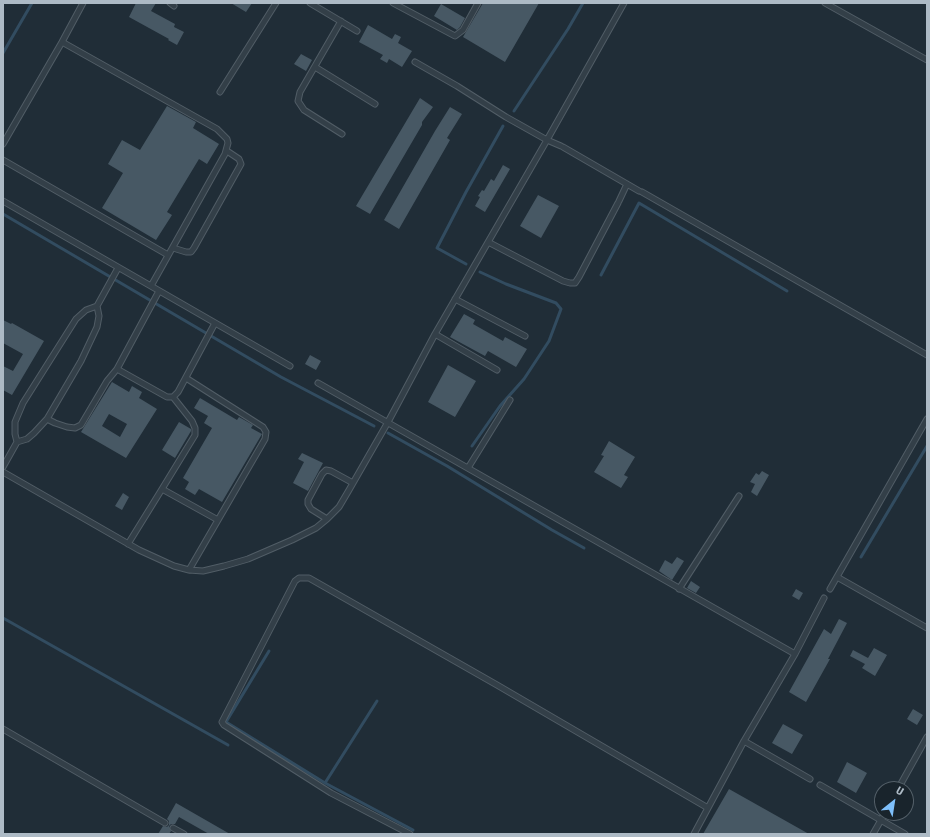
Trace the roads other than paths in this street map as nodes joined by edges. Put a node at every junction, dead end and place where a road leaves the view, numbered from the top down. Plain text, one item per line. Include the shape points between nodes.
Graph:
1 (83, 3) edge
2 (276, 3) edge
3 (310, 3) edge
4 (393, 3) edge
5 (478, 3) edge
6 (624, 3) edge
7 (825, 3) edge
8 (341, 21) junction
9 (357, 31) dead end
10 (62, 42) junction
11 (927, 60) edge
12 (415, 62) dead end
13 (314, 67) junction
14 (220, 92) dead end
15 (375, 104) dead end
16 (342, 134) dead end
17 (547, 140) junction
18 (3, 144) edge
19 (227, 151) junction
20 (3, 160) edge
21 (627, 184) junction
22 (3, 201) edge
23 (488, 242) junction
24 (173, 248) junction
25 (168, 255) junction
26 (118, 268) junction
27 (151, 286) junction
28 (159, 291) junction
29 (455, 299) junction
30 (97, 306) junction
31 (215, 323) junction
32 (435, 334) junction
33 (525, 336) dead end
34 (927, 355) edge
35 (290, 366) dead end
36 (117, 369) junction
37 (497, 370) dead end
38 (186, 378) junction
39 (318, 382) dead end
40 (173, 397) junction
41 (510, 400) dead end
42 (47, 419) junction
43 (927, 419) edge
44 (388, 422) junction
45 (17, 442) junction
46 (3, 467) edge
47 (468, 468) junction
48 (3, 472) edge
49 (354, 483) junction
50 (162, 489) junction
51 (739, 496) dead end
52 (327, 519) junction
53 (218, 520) junction
54 (128, 544) junction
55 (189, 570) junction
56 (837, 577) junction
57 (830, 588) dead end
58 (679, 589) junction
59 (824, 598) dead end
60 (927, 628) edge
61 (795, 654) junction
62 (3, 729) edge
63 (927, 737) edge
64 (744, 741) junction
65 (810, 779) dead end
66 (902, 781) edge
67 (820, 785) dead end
68 (708, 808) junction
69 (874, 816) edge
70 (880, 821) edge
71 (883, 821) edge
72 (165, 823) dead end
73 (173, 828) dead end
74 (184, 834) edge
75 (410, 834) edge
76 (694, 834) edge
77 (873, 834) edge
78 (905, 834) edge

1 - 10 lane
2 - 14 lane
3 - 8 lane
4 - 5 lane via 455,36 463,30
6 - 17 lane
7 - 11 lane
8 - 9 lane
8 - 13 lane
10 - 18 lane
10 - 19 lane via 217,129 227,139
12 - 17 lane
13 - 15 lane
13 - 16 lane via 300,92 298,101 304,110
17 - 21 lane
17 - 23 lane
19 - 24 lane
19 - 24 lane via 239,158 240,164 198,242 190,252
20 - 25 lane
21 - 23 lane via 575,283 563,281
21 - 34 lane
22 - 26 lane
23 - 29 lane
24 - 25 lane
25 - 27 lane
26 - 27 lane
26 - 30 lane
27 - 28 lane
28 - 31 lane
28 - 36 lane
29 - 32 lane
29 - 33 lane
30 - 42 lane via 97,327
30 - 45 lane via 86,310 76,319 23,403 15,422
31 - 35 lane
31 - 38 lane
32 - 37 lane
32 - 44 lane
36 - 40 lane via 167,397
36 - 42 lane via 81,425 75,428 67,427
38 - 40 lane
38 - 53 lane via 263,426 266,432 265,439
39 - 44 lane
40 - 50 lane via 192,421 195,435
41 - 47 lane
42 - 45 lane via 34,434
43 - 56 lane
44 - 47 lane
44 - 49 lane
45 - 46 lane
47 - 58 lane
48 - 54 lane
49 - 52 lane via 339,507
49 - 52 lane via 326,470 322,474 308,504 311,509
50 - 53 lane
50 - 54 lane
51 - 58 lane
52 - 55 lane via 316,528 292,540 248,558 203,571
53 - 55 lane
54 - 55 lane via 159,560
56 - 57 lane
56 - 60 lane
58 - 61 lane
59 - 61 lane
61 - 64 lane
62 - 72 lane
63 - 66 lane
64 - 65 lane
64 - 68 lane
67 - 69 lane
68 - 75 lane via 316,581 300,578 295,581 222,722 331,793
68 - 76 lane
70 - 77 lane
71 - 78 lane
73 - 74 lane

